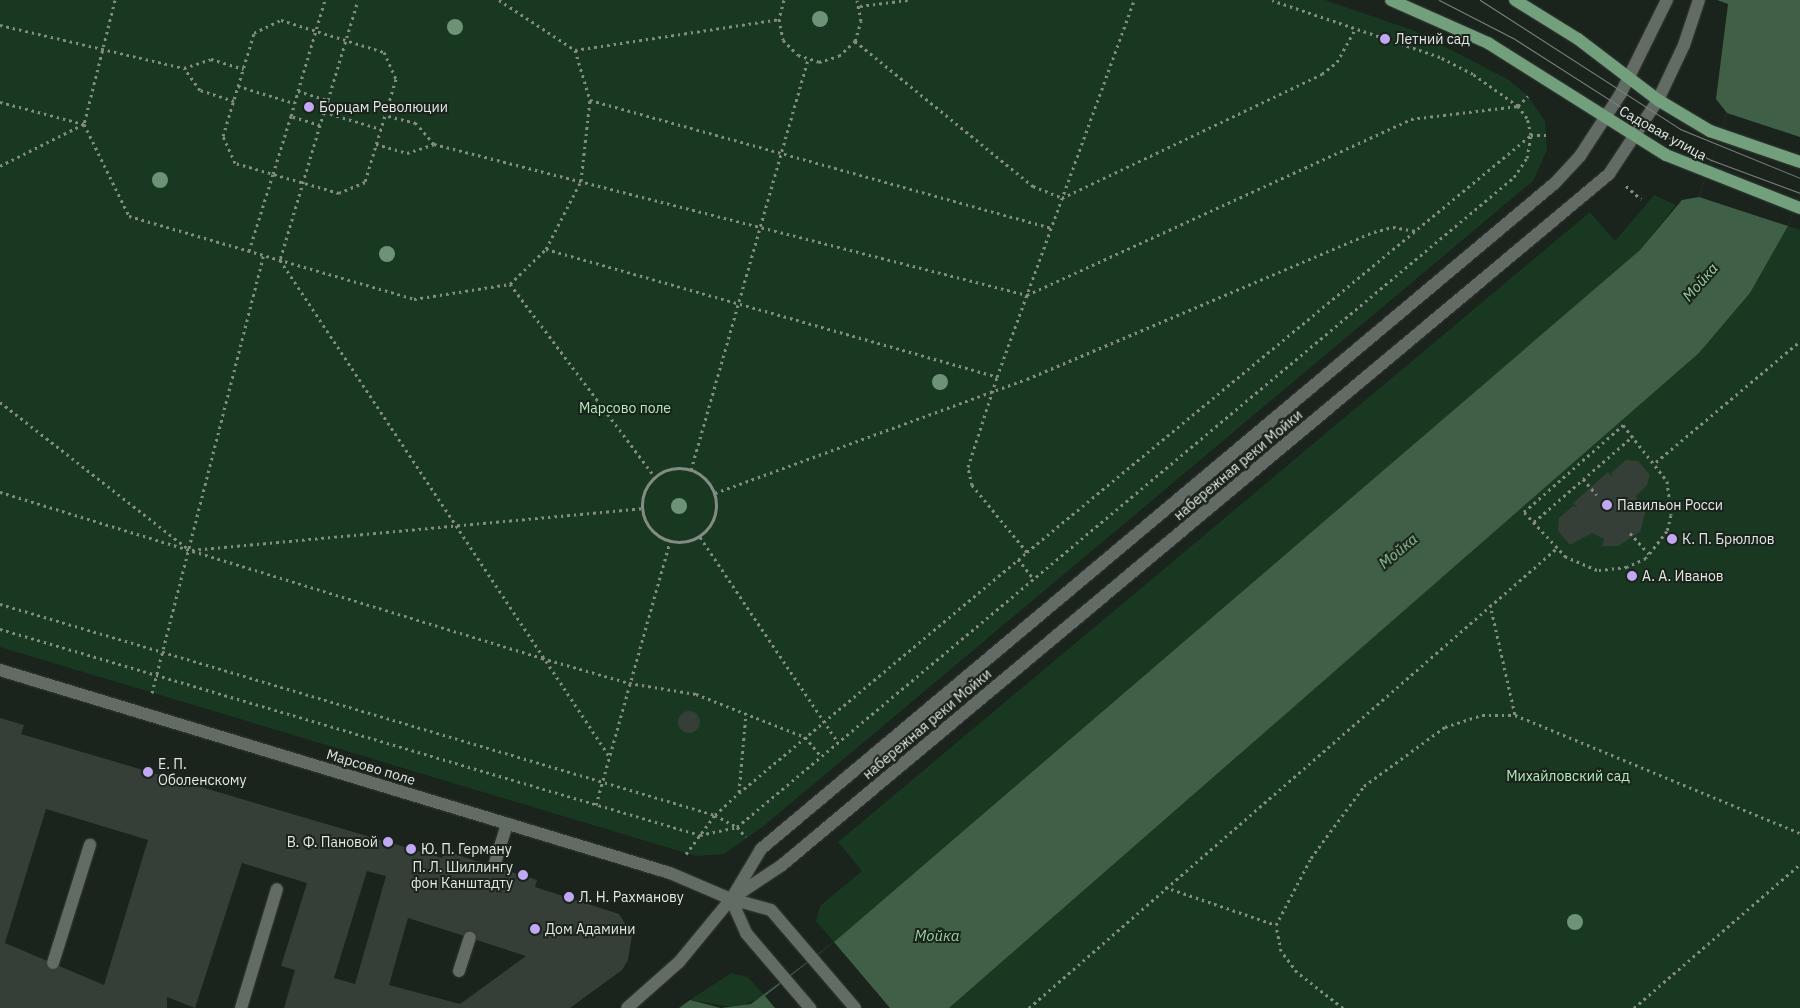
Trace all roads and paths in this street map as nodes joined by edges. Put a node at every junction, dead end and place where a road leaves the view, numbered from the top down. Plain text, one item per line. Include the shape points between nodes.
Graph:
1 (115, 0) edge
2 (324, 0) edge
3 (358, 0) edge
4 (499, 0) edge
5 (784, 0) edge
6 (857, 0) edge
7 (908, 0) edge
8 (1134, 0) edge
9 (1272, 0) edge
10 (1391, 0) edge
11 (1515, 0) edge
12 (1667, 0) edge
13 (1699, 0) edge
14 (860, 6) junction
15 (779, 19) junction
16 (0, 24) edge
17 (1355, 29) junction
18 (315, 30) junction
19 (346, 40) junction
20 (855, 42) junction
21 (576, 50) junction
22 (102, 51) junction
23 (808, 60) junction
24 (184, 68) junction
25 (243, 69) junction
26 (1630, 79) junction
27 (238, 86) junction
28 (298, 91) junction
29 (1528, 96) dead end
30 (328, 100) junction
31 (590, 100) junction
32 (1658, 100) junction
33 (234, 101) junction
34 (0, 102) edge
35 (294, 103) junction
36 (1518, 106) junction
37 (324, 112) junction
38 (385, 114) junction
39 (291, 116) junction
40 (1606, 118) junction
41 (84, 124) junction
42 (320, 125) junction
43 (381, 129) junction
44 (1548, 134) dead end
45 (1531, 135) junction
46 (1635, 138) junction
47 (376, 144) junction
48 (434, 144) junction
49 (782, 152) junction
50 (1800, 162) edge
51 (0, 166) edge
52 (273, 174) junction
53 (581, 181) junction
54 (303, 183) junction
55 (1624, 184) dead end
56 (1062, 198) junction
57 (1641, 199) dead end
58 (1798, 207) edge
59 (761, 227) junction
60 (1051, 228) junction
61 (1416, 231) junction
62 (546, 249) junction
63 (249, 251) junction
64 (264, 255) junction
65 (280, 260) junction
66 (510, 284) junction
67 (1026, 296) junction
68 (739, 303) junction
69 (1800, 341) edge
70 (996, 376) junction
71 (991, 393) junction
72 (0, 402) edge
73 (1632, 436) junction
74 (1656, 462) junction
75 (691, 470) junction
76 (655, 477) junction
77 (1583, 479) junction
78 (0, 492) edge
79 (715, 493) junction
80 (1597, 495) dead end
81 (642, 508) junction
82 (1534, 522) junction
83 (455, 525) junction
84 (1630, 532) dead end
85 (700, 536) junction
86 (670, 542) junction
87 (1557, 548) junction
88 (190, 550) junction
89 (1027, 552) junction
90 (1649, 554) junction
91 (1018, 559) junction
92 (1034, 578) junction
93 (1490, 603) junction
94 (0, 604) edge
95 (0, 629) edge
96 (163, 653) junction
97 (542, 658) junction
98 (0, 670) edge
99 (157, 676) junction
100 (629, 683) junction
101 (152, 693) dead end
102 (746, 713) junction
103 (1515, 715) junction
104 (822, 723) junction
105 (805, 737) junction
106 (838, 742) junction
107 (609, 756) junction
108 (821, 756) junction
109 (603, 782) junction
110 (739, 793) junction
111 (596, 805) junction
112 (715, 815) junction
113 (507, 824) junction
114 (737, 826) junction
115 (1800, 834) edge
116 (700, 835) junction
117 (747, 839) dead end
118 (90, 845) dead end
119 (686, 854) dead end
120 (1800, 864) edge
121 (494, 866) dead end
122 (1165, 887) junction
123 (277, 889) dead end
124 (731, 899) junction
125 (1276, 925) junction
126 (470, 938) dead end
127 (53, 963) dead end
128 (459, 972) dead end
129 (241, 1008) edge
130 (627, 1008) edge
131 (810, 1008) edge
132 (855, 1008) edge
133 (1029, 1008) edge
134 (1343, 1008) edge
135 (1634, 1008) edge

1 - 22 path
2 - 18 path
3 - 19 path
4 - 21 path
5 - 15 path
6 - 14 path
7 - 14 path
8 - 56 path
9 - 17 path
10 - 40 main road, Садовая улица via 1488,43
11 - 26 main road, Садовая улица
12 - 26 main road, набережная реки Мойки
13 - 32 main road, набережная реки Мойки via 1684,45
14 - 20 path
15 - 21 path
15 - 23 path via 790,49
16 - 22 path
17 - 36 path via 1440,57
17 - 56 path via 1337,62 1322,74
18 - 19 path
18 - 25 path via 281,20 254,33
18 - 28 path
19 - 30 path
19 - 38 path via 384,52 396,79
20 - 23 path via 840,56
20 - 56 path via 1033,186
21 - 31 path
22 - 24 path
22 - 41 path
23 - 49 path
24 - 25 path via 211,59
24 - 33 path via 200,90
25 - 27 path
26 - 32 main road, Садовая улица
26 - 40 main road, набережная реки Мойки
27 - 33 path
27 - 35 path
28 - 30 path
28 - 35 path
29 - 36 path
30 - 37 path
31 - 49 path
31 - 53 path
32 - 46 main road, набережная реки Мойки
32 - 50 main road, Садовая улица via 1720,135
33 - 52 path via 223,136 235,163
34 - 41 path
35 - 39 path
36 - 45 path via 1527,118
36 - 67 path via 1411,119
37 - 42 path
37 - 43 path
38 - 43 path
38 - 48 path via 416,123
39 - 42 path
39 - 52 path
40 - 46 main road, Садовая улица
40 - 124 main road, набережная реки Мойки via 1580,156 1523,211 761,849
41 - 51 path
41 - 63 path via 129,216
42 - 54 path
43 - 47 path
44 - 45 path
45 - 61 path
45 - 92 path via 1527,158 1514,177
46 - 58 main road, Садовая улица via 1706,174
46 - 124 main road, набережная реки Мойки via 1602,180 782,865
47 - 48 path via 407,153
47 - 54 path via 365,182 339,193
48 - 53 path
49 - 59 path
49 - 60 path
52 - 54 path
52 - 63 path
53 - 59 path
53 - 62 path
54 - 65 path
55 - 57 path
56 - 60 path
59 - 67 path
59 - 68 path
60 - 67 path
61 - 71 path via 1393,227 1374,232
61 - 89 path
62 - 66 path
62 - 68 path
63 - 64 path
64 - 65 path
64 - 88 path
65 - 66 path via 414,299
65 - 83 path
66 - 76 path
67 - 70 path
68 - 70 path
68 - 75 path
69 - 74 path
70 - 71 path
71 - 79 path
71 - 89 path via 968,477
72 - 88 path
73 - 74 path
73 - 77 path
73 - 82 path via 1623,425 1524,512
74 - 90 path via 1667,480 1671,515 1667,531
75 - 76 path via 672,469
75 - 79 path
76 - 81 path via 645,491
77 - 80 path
77 - 82 path
78 - 88 path
79 - 85 path via 715,517
81 - 83 path
81 - 86 path via 651,530
82 - 87 path
83 - 88 path
83 - 97 path
84 - 90 path
85 - 86 path
85 - 104 path
86 - 100 path
87 - 90 path via 1581,566 1597,570 1631,566
87 - 93 path
88 - 96 path
88 - 97 path
89 - 91 path
91 - 92 path
91 - 104 path
92 - 106 path
93 - 103 path
93 - 122 path
94 - 96 path
95 - 99 path
96 - 99 path
96 - 109 path
97 - 100 path
97 - 107 path
98 - 113 main road, Марсово поле
99 - 101 path
99 - 111 path
100 - 102 path via 696,694
100 - 107 path
102 - 105 path
102 - 110 path
103 - 115 path
103 - 125 path via 1482,716 1445,727 1364,786 1311,858
104 - 105 path
104 - 106 path
105 - 108 path
105 - 110 path
106 - 108 path
107 - 109 path
108 - 114 path
109 - 111 path
109 - 112 path
110 - 112 path
111 - 116 path
112 - 114 path
112 - 116 path
113 - 121 main road
113 - 124 main road, Марсово поле via 670,873
114 - 116 path
114 - 117 path
116 - 119 path
118 - 127 main road
120 - 135 path
122 - 125 path
122 - 133 path
123 - 129 main road
124 - 130 main road, набережная реки Мойки via 679,962
124 - 131 main road via 746,933
124 - 132 main road, Марсово поле via 771,910
125 - 134 path via 1281,951 1297,972
126 - 128 main road

